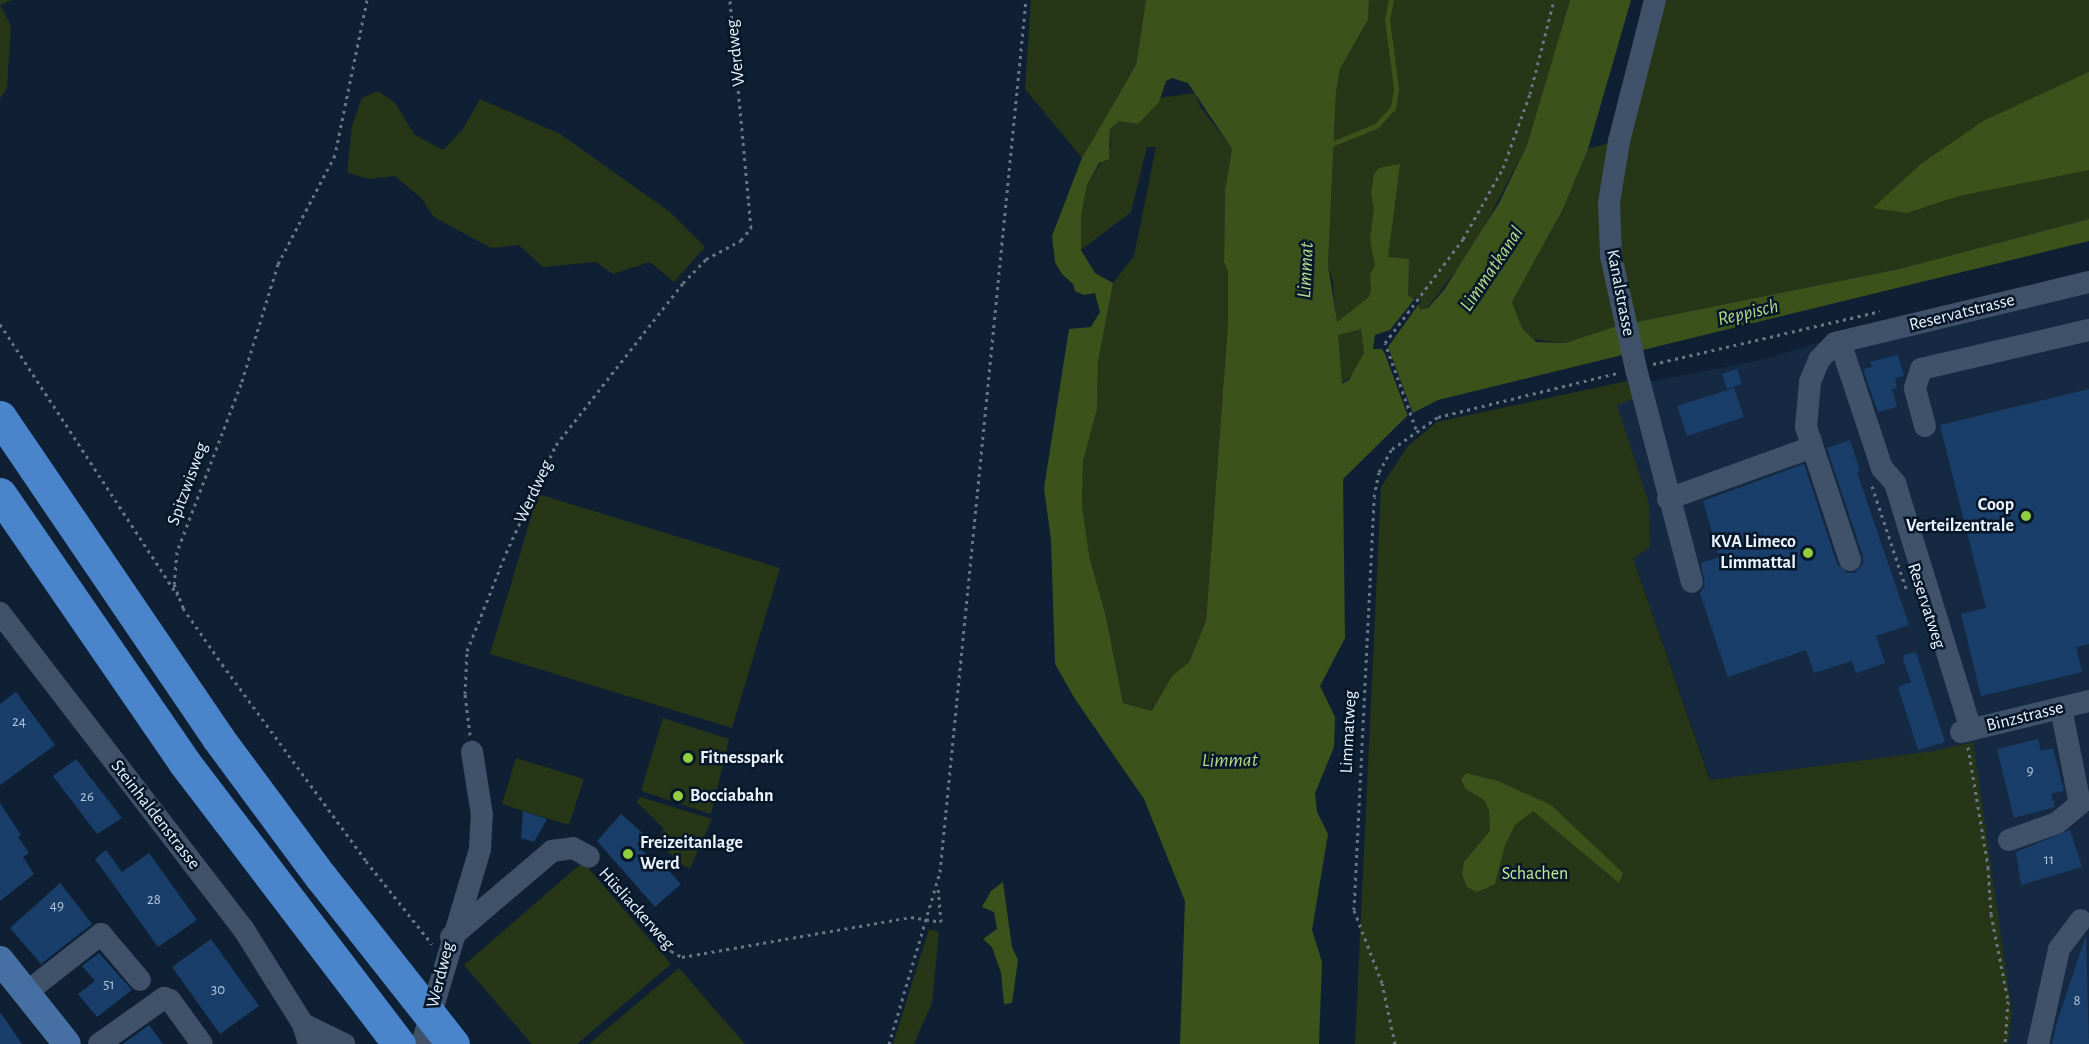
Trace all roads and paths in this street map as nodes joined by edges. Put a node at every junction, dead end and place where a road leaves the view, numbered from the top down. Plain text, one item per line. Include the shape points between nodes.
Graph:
1 (367, 0) edge
2 (730, 0) edge
3 (1026, 0) edge
4 (1554, 0) edge
5 (1655, 0) edge
6 (2089, 282) edge
7 (1885, 310) dead end
8 (0, 324) edge
9 (2089, 330) edge
10 (1837, 343) junction
11 (1635, 366) junction
12 (0, 417) edge
13 (1925, 426) dead end
14 (1416, 429) junction
15 (1810, 448) junction
16 (1869, 476) dead end
17 (0, 494) edge
18 (1668, 499) junction
19 (1850, 560) dead end
20 (1692, 582) dead end
21 (178, 597) junction
22 (1909, 599) dead end
23 (0, 613) edge
24 (2089, 701) edge
25 (2061, 708) junction
26 (1966, 731) junction
27 (472, 752) joint
28 (2009, 840) dead end
29 (589, 857) joint
30 (938, 884) junction
31 (928, 918) junction
32 (2081, 920) dead end
33 (416, 925) dead end
34 (451, 937) junction
35 (0, 960) edge
36 (140, 980) dead end
37 (27, 992) junction
38 (306, 1034) edge
39 (394, 1038) edge
40 (67, 1044) edge
41 (99, 1044) edge
42 (202, 1044) edge
43 (344, 1044) edge
44 (422, 1044) edge
45 (453, 1044) edge
46 (889, 1044) edge
47 (1395, 1044) edge
48 (2005, 1044) edge
49 (2038, 1044) edge

1 - 21 path, Spitzwisweg via 337,149 271,282 241,384 177,552 174,572
2 - 27 path, Werdweg via 751,228 741,240 706,259 683,283 556,445 506,553 467,651 465,694
3 - 30 path
4 - 14 path via 1530,94 1503,168 1468,231 1385,343
5 - 11 street, Kanalstrasse via 1619,141 1609,203 1611,256
6 - 10 street, Reservatstrasse
7 - 11 path, Limmatweg
8 - 21 path
9 - 13 street via 1921,369 1915,388
10 - 15 street via 1819,360 1810,382 1806,427
10 - 26 street via 1882,468 1895,483
11 - 14 path, Limmatweg via 1438,417
11 - 18 street, Kanalstrasse
12 - 45 highway via 179,683
14 - 47 path, Limmatweg via 1392,449 1379,472 1374,497 1354,909 1382,983
15 - 18 street
15 - 19 street
16 - 22 path, Reservatweg
17 - 39 highway via 177,752
18 - 20 street, Kanalstrasse
21 - 33 path, Spitzwisweg via 286,753
23 - 38 street, Steinhaldenstrasse via 244,930
24 - 25 street, Binzstrasse
25 - 26 street, Binzstrasse
25 - 28 street via 2080,804 2057,823
26 - 48 path via 1988,867 1991,914 2008,1001
27 - 34 street, Werdweg via 481,809 480,849
29 - 31 path, Hüsliackerweg via 671,951 682,957
29 - 34 street, Hüsliackerweg via 573,848 552,852
30 - 31 path
30 - 31 path via 943,918 941,922
31 - 46 path
32 - 49 street via 2059,949
34 - 44 street, Werdweg via 441,987
35 - 37 main road
36 - 37 street via 101,934
37 - 40 main road
38 - 43 street, Steinhaldenstrasse
41 - 42 street via 164,999 170,1000

